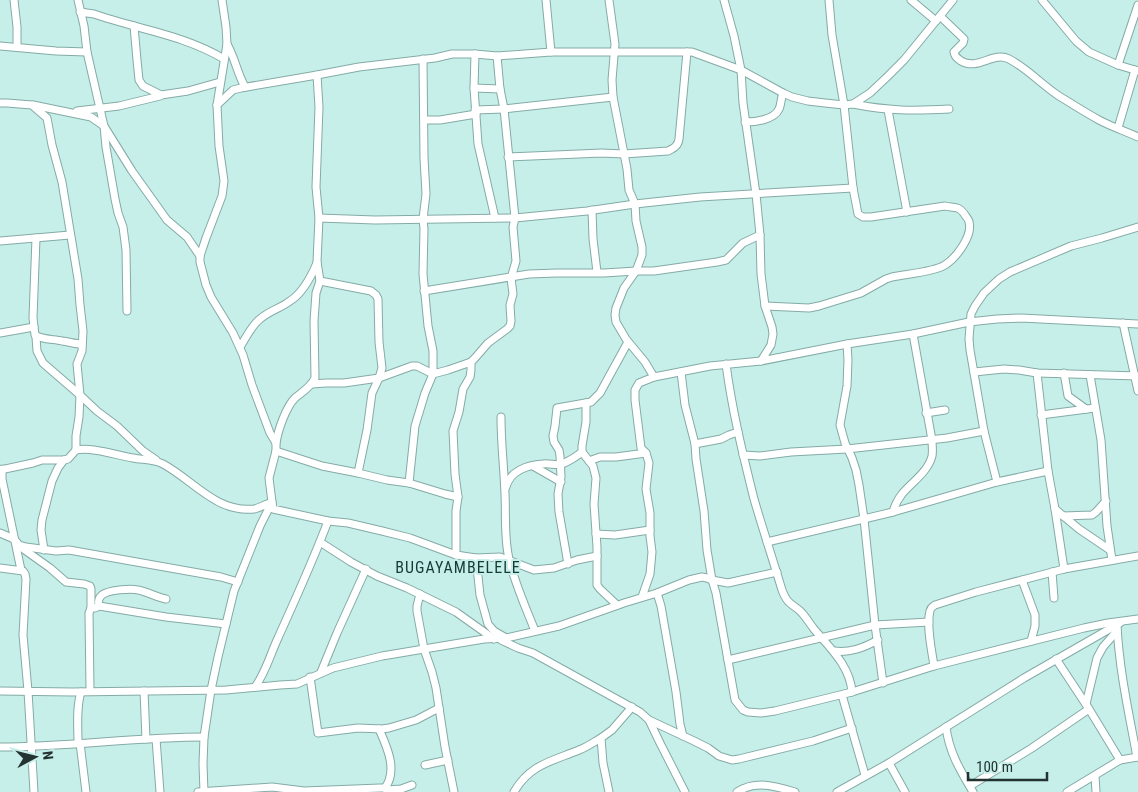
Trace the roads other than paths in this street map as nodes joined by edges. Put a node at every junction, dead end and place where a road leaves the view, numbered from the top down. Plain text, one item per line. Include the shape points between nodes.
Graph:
1 (14, 0) edge
2 (78, 0) edge
3 (222, 0) edge
4 (546, 0) edge
5 (609, 0) edge
6 (724, 0) edge
7 (829, 0) edge
8 (911, 0) edge
9 (953, 0) edge
10 (1042, 0) edge
11 (1138, 5) edge
12 (80, 12) junction
13 (938, 19) junction
14 (134, 26) junction
15 (227, 44) junction
16 (0, 46) edge
17 (17, 47) junction
18 (87, 52) junction
19 (551, 52) junction
20 (615, 52) junction
21 (687, 52) junction
22 (475, 54) junction
23 (497, 56) junction
24 (224, 59) junction
25 (423, 59) junction
26 (1118, 65) junction
27 (740, 70) junction
28 (1136, 70) edge
29 (317, 75) junction
30 (220, 82) junction
31 (245, 87) junction
32 (474, 88) junction
33 (500, 89) junction
34 (783, 93) junction
35 (161, 96) junction
36 (613, 97) junction
37 (0, 103) edge
38 (853, 104) junction
39 (32, 105) junction
40 (217, 105) junction
41 (844, 105) junction
42 (99, 108) junction
43 (504, 109) junction
44 (949, 109) dead end
45 (888, 110) junction
46 (72, 112) junction
47 (476, 112) junction
48 (424, 120) junction
49 (745, 122) junction
50 (104, 126) junction
51 (1118, 128) junction
52 (1138, 137) edge
53 (624, 154) junction
54 (508, 157) junction
55 (853, 188) junction
56 (756, 194) junction
57 (635, 204) junction
58 (592, 210) junction
59 (907, 212) junction
60 (319, 218) junction
61 (495, 218) junction
62 (515, 218) junction
63 (423, 219) junction
64 (1138, 227) edge
65 (70, 234) junction
66 (760, 235) junction
67 (36, 238) junction
68 (0, 241) edge
69 (200, 256) junction
70 (317, 262) junction
71 (636, 270) junction
72 (597, 272) junction
73 (511, 278) junction
74 (320, 281) junction
75 (424, 291) junction
76 (766, 306) junction
77 (127, 311) dead end
78 (970, 322) junction
79 (1123, 323) junction
80 (1138, 324) edge
81 (34, 327) junction
82 (0, 333) edge
83 (913, 334) junction
84 (36, 337) junction
85 (628, 342) junction
86 (82, 344) junction
87 (847, 344) junction
88 (240, 348) junction
89 (762, 361) junction
90 (471, 362) junction
91 (726, 364) junction
92 (681, 372) junction
93 (974, 372) junction
94 (1037, 373) junction
95 (1064, 373) junction
96 (433, 374) junction
97 (1090, 375) junction
98 (1136, 376) edge
99 (654, 377) junction
100 (379, 378) junction
101 (312, 384) junction
102 (1138, 391) edge
103 (80, 395) junction
104 (586, 403) junction
105 (1095, 408) junction
106 (945, 410) dead end
107 (1086, 410) junction
108 (926, 413) junction
109 (1041, 415) junction
110 (501, 417) dead end
111 (984, 431) junction
112 (738, 432) junction
113 (932, 440) junction
114 (695, 444) junction
115 (276, 447) junction
116 (847, 449) junction
117 (76, 450) junction
118 (582, 452) junction
119 (646, 453) junction
120 (743, 455) junction
121 (64, 460) junction
122 (589, 461) junction
123 (157, 462) junction
124 (561, 465) junction
125 (533, 466) junction
126 (1, 469) edge
127 (1048, 471) junction
128 (358, 472) junction
129 (560, 482) junction
130 (998, 482) junction
131 (409, 483) junction
132 (505, 491) junction
133 (458, 496) junction
134 (272, 502) junction
135 (1106, 502) junction
136 (1055, 509) junction
137 (893, 512) junction
138 (1063, 516) junction
139 (864, 519) junction
140 (328, 521) junction
141 (650, 530) junction
142 (0, 533) edge
143 (596, 534) junction
144 (320, 542) junction
145 (767, 542) junction
146 (17, 543) junction
147 (44, 550) junction
148 (1110, 550) junction
149 (456, 554) junction
150 (597, 556) junction
151 (1138, 556) edge
152 (476, 558) junction
153 (509, 560) junction
154 (1112, 560) junction
155 (568, 564) junction
156 (0, 568) edge
157 (1064, 568) junction
158 (366, 569) junction
159 (21, 570) junction
160 (776, 572) junction
161 (1052, 572) junction
162 (712, 580) junction
163 (1022, 580) junction
164 (238, 582) junction
165 (656, 593) junction
166 (420, 594) junction
167 (642, 597) junction
168 (1054, 598) dead end
169 (166, 599) dead end
170 (617, 605) junction
171 (95, 607) junction
172 (1138, 619) edge
173 (929, 622) junction
174 (226, 624) junction
175 (875, 625) junction
176 (1119, 626) junction
177 (535, 632) junction
178 (506, 638) junction
179 (822, 638) junction
180 (496, 639) junction
181 (878, 640) junction
182 (1031, 641) junction
183 (424, 649) junction
184 (834, 651) junction
185 (1056, 659) junction
186 (728, 660) junction
187 (934, 666) junction
188 (321, 672) junction
189 (310, 678) junction
190 (883, 683) junction
191 (255, 687) junction
192 (210, 690) junction
193 (28, 691) junction
194 (90, 691) junction
195 (144, 691) junction
196 (0, 692) edge
197 (81, 692) junction
198 (852, 692) junction
199 (842, 695) junction
200 (632, 707) junction
201 (1088, 707) junction
202 (439, 708) junction
203 (650, 720) junction
204 (946, 726) junction
205 (852, 728) junction
206 (378, 729) junction
207 (683, 736) junction
208 (204, 737) junction
209 (601, 738) junction
210 (146, 739) junction
211 (156, 739) junction
212 (79, 743) junction
213 (32, 747) junction
214 (0, 748) edge
215 (1138, 757) edge
216 (448, 760) junction
217 (1120, 760) junction
218 (889, 763) junction
219 (425, 765) dead end
220 (865, 775) junction
221 (1095, 776) junction
222 (412, 785) dead end
223 (972, 789) edge
224 (272, 790) edge
225 (387, 790) edge
226 (34, 792) edge
227 (86, 792) edge
228 (160, 792) edge
229 (202, 792) edge
230 (454, 792) edge
231 (514, 792) edge
232 (609, 792) edge
233 (685, 792) edge
234 (737, 792) edge
235 (795, 792) edge
236 (837, 792) edge
237 (905, 792) edge
238 (1067, 792) edge
239 (1096, 792) edge

1 - 17 street
2 - 12 street
3 - 15 street
4 - 19 street
5 - 20 street
6 - 27 street
7 - 41 street
8 - 13 street
9 - 13 street
10 - 26 street via 1076,42 1089,52
11 - 26 street
12 - 14 street
12 - 18 street
13 - 38 street via 904,60 870,93
13 - 51 street via 964,39 954,52 962,61 974,64 999,57 1009,59 1058,95
14 - 24 street via 190,42
14 - 35 street via 140,80 143,86
15 - 24 street
15 - 31 street
16 - 17 street
17 - 18 street
18 - 42 street
19 - 20 street
19 - 23 street
20 - 21 street
20 - 36 street
21 - 27 street
21 - 53 street via 677,144 668,151
22 - 23 street
22 - 25 street
22 - 32 street
23 - 33 street
24 - 30 street
25 - 29 street
25 - 48 street
26 - 28 street
27 - 34 street
27 - 49 street
28 - 51 street
29 - 31 street
29 - 60 street via 316,188
30 - 35 street
30 - 40 street
31 - 40 street via 233,90
32 - 33 street
32 - 47 street
33 - 43 street
34 - 41 street via 808,101
34 - 49 street via 776,114
35 - 42 street
36 - 43 street
36 - 53 street
37 - 39 street
38 - 41 street
38 - 45 street
39 - 46 street
39 - 65 street via 47,118
40 - 69 street via 224,181 222,196
41 - 55 street
42 - 46 street
42 - 50 street
43 - 47 street
43 - 54 street
44 - 45 street
45 - 59 street
46 - 50 street via 91,117
47 - 48 street
47 - 61 street via 480,154
48 - 63 street via 426,194
49 - 56 street
50 - 69 street via 167,220 187,237
50 - 77 street via 126,245
51 - 52 street
53 - 54 street
53 - 57 street via 629,190
54 - 62 street
55 - 56 street
55 - 59 street via 858,214 863,217
56 - 57 street
56 - 66 street
57 - 58 street
57 - 71 street via 642,247
58 - 62 street
58 - 72 street
59 - 76 street via 945,206 962,211 969,222 969,231 957,254 935,269 892,277 861,293 819,306
60 - 63 street
60 - 70 street
61 - 62 street
61 - 63 street
62 - 73 street via 516,261
63 - 75 street
64 - 78 street via 1071,246 1010,272 984,293 971,314
65 - 67 street
65 - 86 street via 78,280
66 - 71 street via 743,243 724,261 654,271
66 - 76 street
67 - 68 street
67 - 81 street
69 - 88 street via 206,286
70 - 74 street
70 - 88 street via 299,293 260,319
71 - 72 street
71 - 85 street via 624,288 615,315
72 - 73 street via 529,274
73 - 75 street
73 - 90 street via 510,326
74 - 100 street via 376,295 382,368
74 - 101 street via 316,293 316,375
75 - 96 street
76 - 89 street via 772,341
78 - 79 street via 1021,318
78 - 83 street
78 - 93 street
79 - 80 street
79 - 98 street
81 - 82 street
81 - 84 street
83 - 87 street
83 - 108 street
84 - 86 street
84 - 103 street via 37,351 43,363
85 - 99 street
85 - 104 street via 600,393
86 - 103 street via 77,364
87 - 89 street
87 - 116 street via 848,386 840,425
88 - 115 street
89 - 91 street
90 - 96 street
90 - 133 street via 470,377 453,431
91 - 92 street
91 - 112 street
92 - 99 street
92 - 114 street
93 - 94 street via 1004,369
93 - 111 street
94 - 95 street
94 - 109 street
95 - 97 street
95 - 107 street via 1068,396
96 - 100 street via 417,366 408,366
96 - 131 street via 415,426
97 - 98 street
97 - 105 street
98 - 102 street
99 - 119 street via 639,383 635,390 639,439
100 - 101 street
100 - 128 street via 372,392
101 - 115 street via 290,404
103 - 117 street
103 - 123 street
104 - 118 street
104 - 124 street via 557,408 553,436
105 - 107 street
105 - 135 street
106 - 108 street
107 - 109 street
108 - 113 street
109 - 127 street
110 - 132 street
111 - 113 street
111 - 130 street
112 - 114 street
112 - 120 street
113 - 116 street
113 - 137 street via 931,459 902,494
114 - 162 street
115 - 128 street via 322,466
115 - 134 street via 270,478
116 - 120 street
116 - 139 street via 856,470
117 - 121 street
117 - 123 street via 87,449
118 - 122 street
118 - 124 street
119 - 122 street
119 - 141 street
120 - 145 street
121 - 126 street via 42,460
121 - 147 street via 52,481 42,520
122 - 143 street via 596,478
123 - 134 street via 224,505 244,509
124 - 125 street
124 - 129 street
125 - 129 street
125 - 132 street via 515,473 507,482
126 - 146 street
127 - 130 street
127 - 136 street
128 - 131 street
129 - 155 street via 559,506
130 - 137 street
131 - 133 street
132 - 153 street
133 - 149 street
134 - 140 street via 273,509
134 - 164 street
135 - 138 street via 1092,515
135 - 148 street
136 - 138 street
136 - 157 street
137 - 139 street
138 - 148 street
139 - 145 street
139 - 175 street
140 - 144 street
140 - 149 street via 382,530
141 - 143 street
141 - 167 street via 652,565
142 - 146 street
143 - 150 street
144 - 158 street
144 - 191 street
145 - 160 street
146 - 147 street
146 - 159 street
146 - 171 street via 66,582 90,586
147 - 164 street via 69,550
148 - 154 street
149 - 152 street
150 - 155 street
150 - 170 street via 597,585
151 - 154 street
152 - 153 street
152 - 178 street via 480,595 488,624
153 - 155 street via 534,570
153 - 177 street
154 - 157 street
156 - 159 street
157 - 161 street
158 - 166 street
158 - 188 street
159 - 193 street via 26,579 23,635
160 - 162 street via 728,583
160 - 179 street via 786,599
161 - 163 street
161 - 168 street
162 - 165 street via 702,577 689,580
162 - 186 street
163 - 173 street via 934,605
163 - 182 street via 1035,615
164 - 174 street
165 - 167 street
165 - 207 street via 661,606
166 - 180 street via 456,612
166 - 183 street via 417,611
167 - 170 street
169 - 171 street via 137,589 125,590 102,595
170 - 177 street
171 - 174 street
171 - 194 street via 89,613
172 - 176 street
173 - 175 street
173 - 187 street
174 - 192 street
175 - 179 street
175 - 181 street
176 - 182 street via 1084,628
176 - 185 street
176 - 201 street via 1097,658
176 - 215 street via 1129,715
177 - 178 street
178 - 180 street
179 - 184 street
179 - 186 street
180 - 183 street
180 - 200 street via 533,653
181 - 184 street via 856,650
181 - 190 street
182 - 187 street
183 - 188 street
183 - 202 street
184 - 198 street via 848,674
185 - 201 street
185 - 204 street
186 - 199 street via 735,700 748,712 775,711
187 - 190 street
188 - 189 street
189 - 191 street via 297,684
189 - 206 street via 318,733
190 - 198 street
191 - 192 street
192 - 195 street
192 - 208 street
193 - 196 street
193 - 197 street
193 - 213 street
194 - 195 street
194 - 197 street
195 - 210 street
197 - 212 street
198 - 199 street
199 - 205 street
200 - 203 street
200 - 209 street
201 - 217 street
201 - 223 street
202 - 206 street via 416,720
202 - 216 street
203 - 207 street
203 - 233 street
204 - 218 street
204 - 223 street via 952,755
205 - 207 street via 813,741 732,760
205 - 220 street
206 - 225 street via 391,763
208 - 211 street
208 - 229 street
209 - 231 street via 538,766
209 - 232 street
210 - 211 street
210 - 212 street
211 - 228 street
212 - 213 street
212 - 227 street
213 - 214 street
213 - 226 street
215 - 217 street
216 - 219 street
216 - 230 street
217 - 221 street
218 - 220 street
218 - 237 street
220 - 236 street
221 - 238 street
221 - 239 street
222 - 225 street
224 - 225 street
224 - 229 street
234 - 235 street via 745,787 766,784

